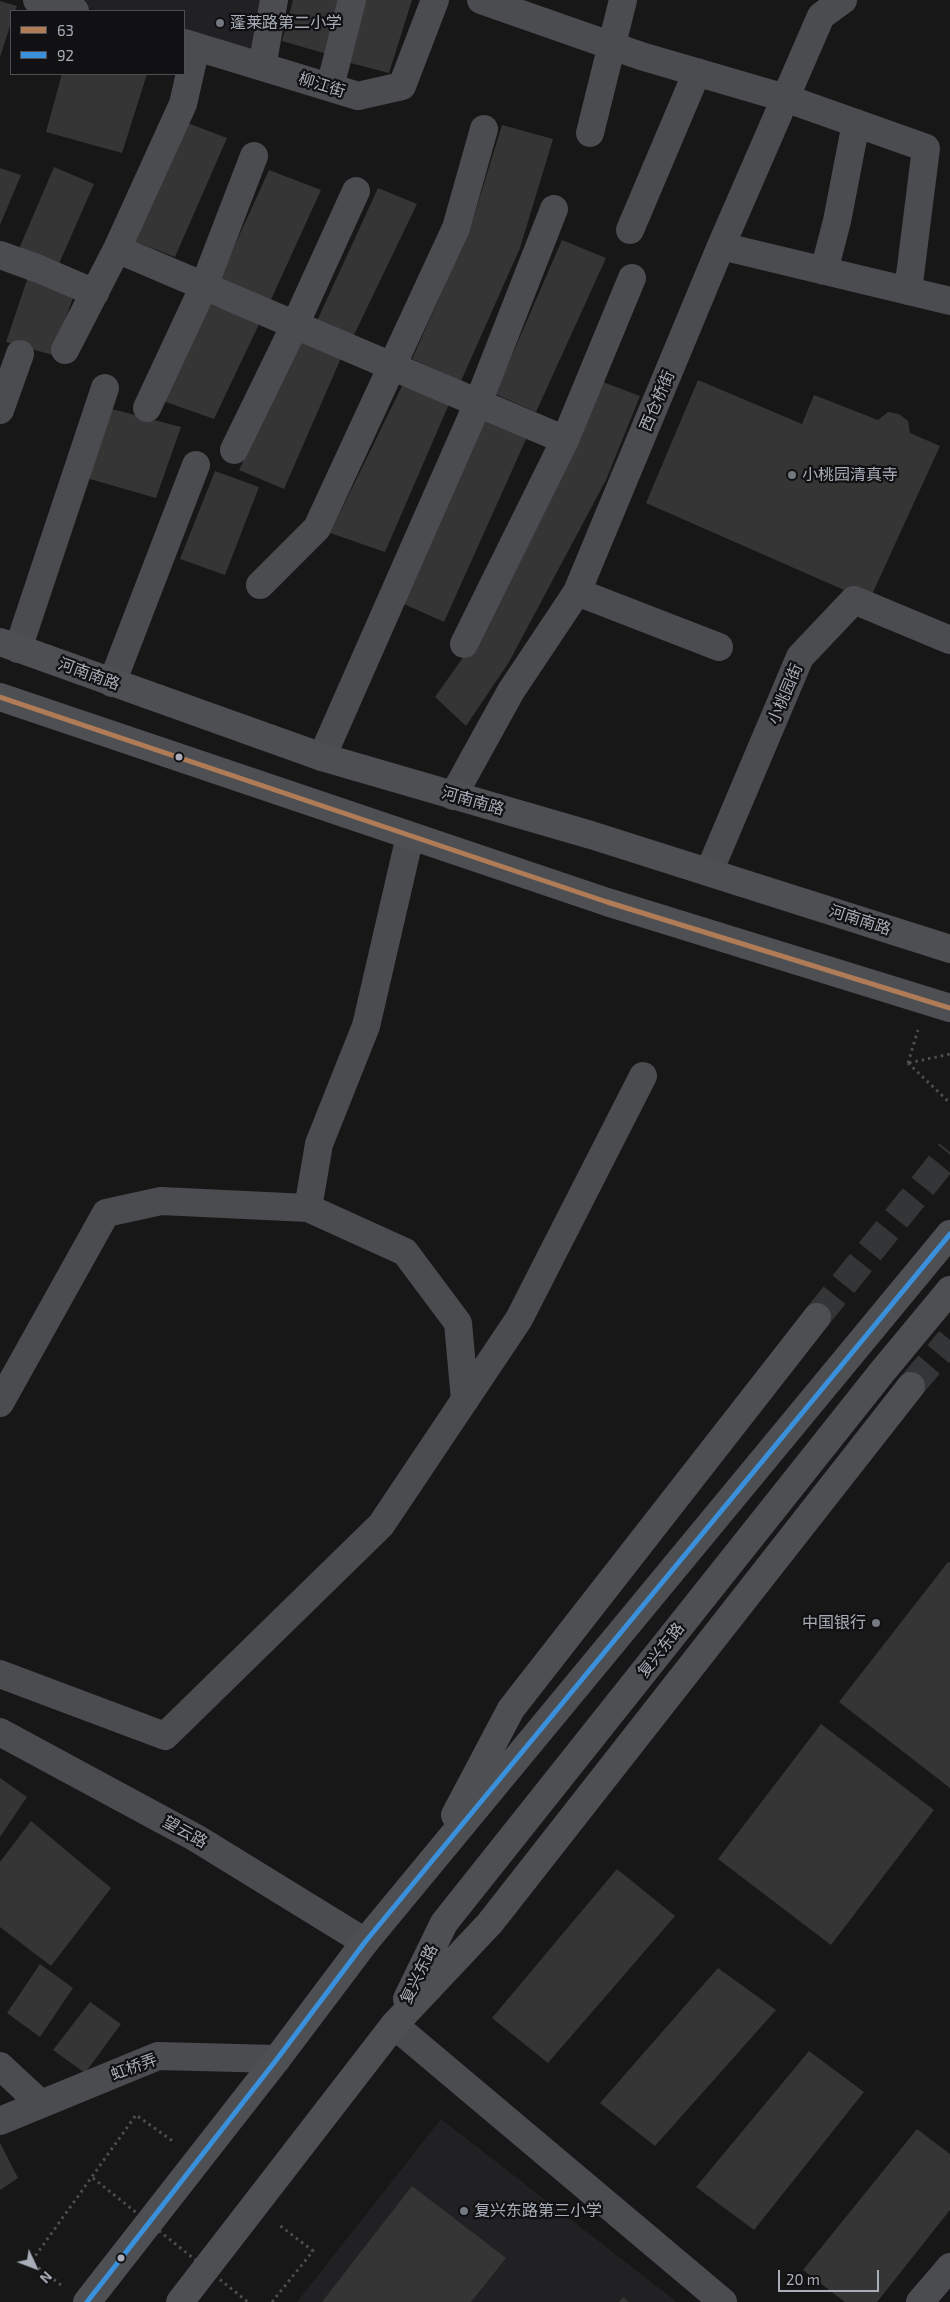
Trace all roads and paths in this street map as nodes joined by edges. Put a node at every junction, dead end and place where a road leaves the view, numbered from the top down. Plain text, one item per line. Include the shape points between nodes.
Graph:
1 (37, 0) edge
2 (274, 0) edge
3 (352, 0) edge
4 (434, 0) edge
5 (481, 0) edge
6 (623, 0) edge
7 (843, 0) edge
8 (72, 10) edge
9 (190, 45) edge
10 (613, 46) junction
11 (262, 67) junction
12 (697, 72) junction
13 (330, 87) junction
14 (785, 98) junction
15 (856, 123) junction
16 (484, 130) dead end
17 (590, 133) dead end
18 (254, 156) dead end
19 (356, 191) dead end
20 (554, 210) dead end
21 (630, 230) dead end
22 (721, 246) junction
23 (117, 250) junction
24 (0, 255) edge
25 (824, 271) junction
26 (632, 278) dead end
27 (204, 286) junction
28 (908, 291) junction
29 (95, 293) junction
30 (950, 301) edge
31 (295, 325) junction
32 (66, 350) dead end
33 (20, 354) dead end
34 (392, 366) junction
35 (106, 388) dead end
36 (478, 403) junction
37 (146, 408) dead end
38 (0, 410) edge
39 (565, 440) junction
40 (234, 450) dead end
41 (196, 465) dead end
42 (260, 585) dead end
43 (577, 592) junction
44 (950, 640) edge
45 (464, 644) dead end
46 (9, 646) edge
47 (719, 647) dead end
48 (112, 683) junction
49 (0, 697) edge
50 (322, 757) junction
51 (453, 796) junction
52 (410, 836) junction
53 (709, 872) junction
54 (950, 949) edge
55 (950, 1008) edge
56 (950, 1054) edge
57 (642, 1076) dead end
58 (950, 1103) edge
59 (308, 1208) junction
60 (950, 1234) edge
61 (950, 1290) edge
62 (817, 1317) tunnel mouth
63 (911, 1386) tunnel mouth
64 (465, 1400) junction
65 (0, 1403) edge
66 (0, 1674) edge
67 (0, 1732) edge
68 (430, 1863) junction
69 (365, 1942) junction
70 (394, 2025) junction
71 (277, 2059) junction
72 (0, 2066) edge
73 (41, 2104) junction
74 (0, 2121) edge
75 (199, 2160) junction
76 (92, 2178) junction
77 (255, 2205) junction
78 (950, 2268) edge
79 (78, 2296) edge
80 (180, 2302) edge
81 (248, 2302) edge
82 (272, 2302) edge
83 (723, 2302) edge
84 (920, 2302) edge

1 - 8 street
2 - 11 street
3 - 13 street
4 - 13 street, 柳江街 via 402,86 358,96
5 - 10 street
6 - 10 street
7 - 14 street, 西仓桥街 via 821,16
9 - 11 street, 柳江街
9 - 23 street via 183,104
10 - 12 street
10 - 17 street
11 - 13 street, 柳江街
12 - 14 street
12 - 21 street
14 - 15 street
14 - 22 street, 西仓桥街
15 - 25 street
15 - 28 street via 926,148
16 - 34 street via 456,228
18 - 27 street
19 - 31 street
20 - 36 street
22 - 25 street
22 - 43 street, 西仓桥街
23 - 27 street
23 - 29 street
24 - 29 street
25 - 28 street
26 - 39 street
27 - 31 street
27 - 37 street
28 - 30 street
29 - 32 street
31 - 34 street
31 - 40 street
33 - 38 street
34 - 36 street
34 - 42 street via 317,528
35 - 46 street
36 - 39 street
36 - 50 street
39 - 45 street
41 - 48 street
43 - 47 street
43 - 51 street, 西仓桥街 via 511,691
44 - 53 street, 小桃园街 via 854,600 800,657
46 - 48 main road, 河南南路
48 - 50 main road, 河南南路
49 - 52 main road
50 - 51 main road, 河南南路
51 - 53 main road, 河南南路
52 - 55 main road via 616,905
52 - 59 street via 366,1026 319,1144
53 - 54 main road, 河南南路
56 - 58 path via 908,1063
57 - 64 street via 519,1319
59 - 64 street via 405,1252 458,1323
59 - 65 street via 161,1201 106,1213
60 - 68 main road
61 - 70 main road, 复兴东路 via 444,1923
62 - 68 main road via 510,1709
63 - 70 main road, 复兴东路 via 490,1923
64 - 66 street via 381,1525 165,1736
67 - 69 street, 望云路 via 196,1838
68 - 69 main road
69 - 71 main road
70 - 77 main road, 复兴东路
70 - 83 street
71 - 73 street, 虹桥弄 via 158,2056
71 - 75 main road
72 - 73 street
73 - 74 street, 虹桥弄
75 - 76 path via 136,2115
75 - 79 main road
76 - 79 path via 31,2262
76 - 81 path, bridge
77 - 80 main road, 复兴东路
77 - 82 path via 313,2252
78 - 84 street

